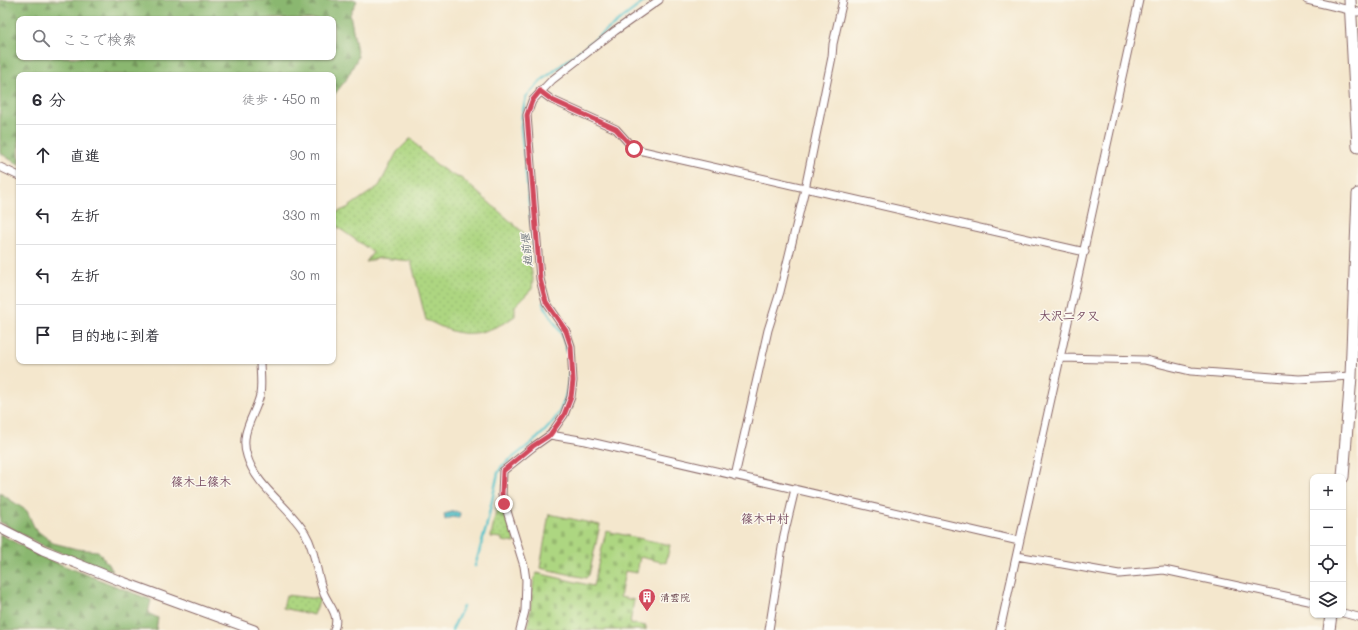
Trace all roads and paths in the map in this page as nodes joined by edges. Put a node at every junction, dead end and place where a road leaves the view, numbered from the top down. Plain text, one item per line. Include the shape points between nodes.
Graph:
1 (659, 0) edge
2 (843, 0) edge
3 (1139, 0) edge
4 (1307, 0) edge
5 (1353, 7) edge
6 (540, 91) junction
7 (1358, 147) edge
8 (0, 167) edge
9 (16, 175) edge
10 (805, 189) junction
11 (1358, 194) edge
12 (1085, 252) junction
13 (1356, 315) edge
14 (1062, 358) junction
15 (260, 364) edge
16 (1351, 376) junction
17 (550, 435) junction
18 (1343, 474) edge
19 (734, 476) junction
20 (795, 490) junction
21 (0, 528) edge
22 (1019, 541) junction
23 (1016, 556) junction
24 (1310, 601) edge
25 (1346, 614) edge
26 (1358, 617) edge
27 (1331, 618) edge
28 (254, 630) edge
29 (334, 630) edge
30 (520, 630) edge
31 (769, 630) edge
32 (1000, 630) edge
33 (1329, 630) edge

1 - 6 street
2 - 10 street
3 - 12 street
4 - 5 street
5 - 7 main road
6 - 10 street via 552,100 616,129 634,149
6 - 17 street via 532,101 527,115 527,131 540,279 546,302 566,331 573,362 571,397 564,415
8 - 9 street
10 - 12 street
10 - 19 street via 768,330
11 - 13 main road
12 - 14 street
13 - 16 main road
14 - 16 street via 1145,360 1191,371 1299,379
14 - 22 street
15 - 29 street via 260,393 244,439 247,458 259,479 306,534 318,578 336,616
16 - 18 main road
17 - 19 street
17 - 30 street via 503,471 502,495 526,580 525,611
19 - 20 street
20 - 22 street
20 - 31 street via 784,535
21 - 28 street via 43,550
22 - 23 street
23 - 24 street via 1119,574 1164,570
23 - 32 street
25 - 26 street
27 - 33 main road

